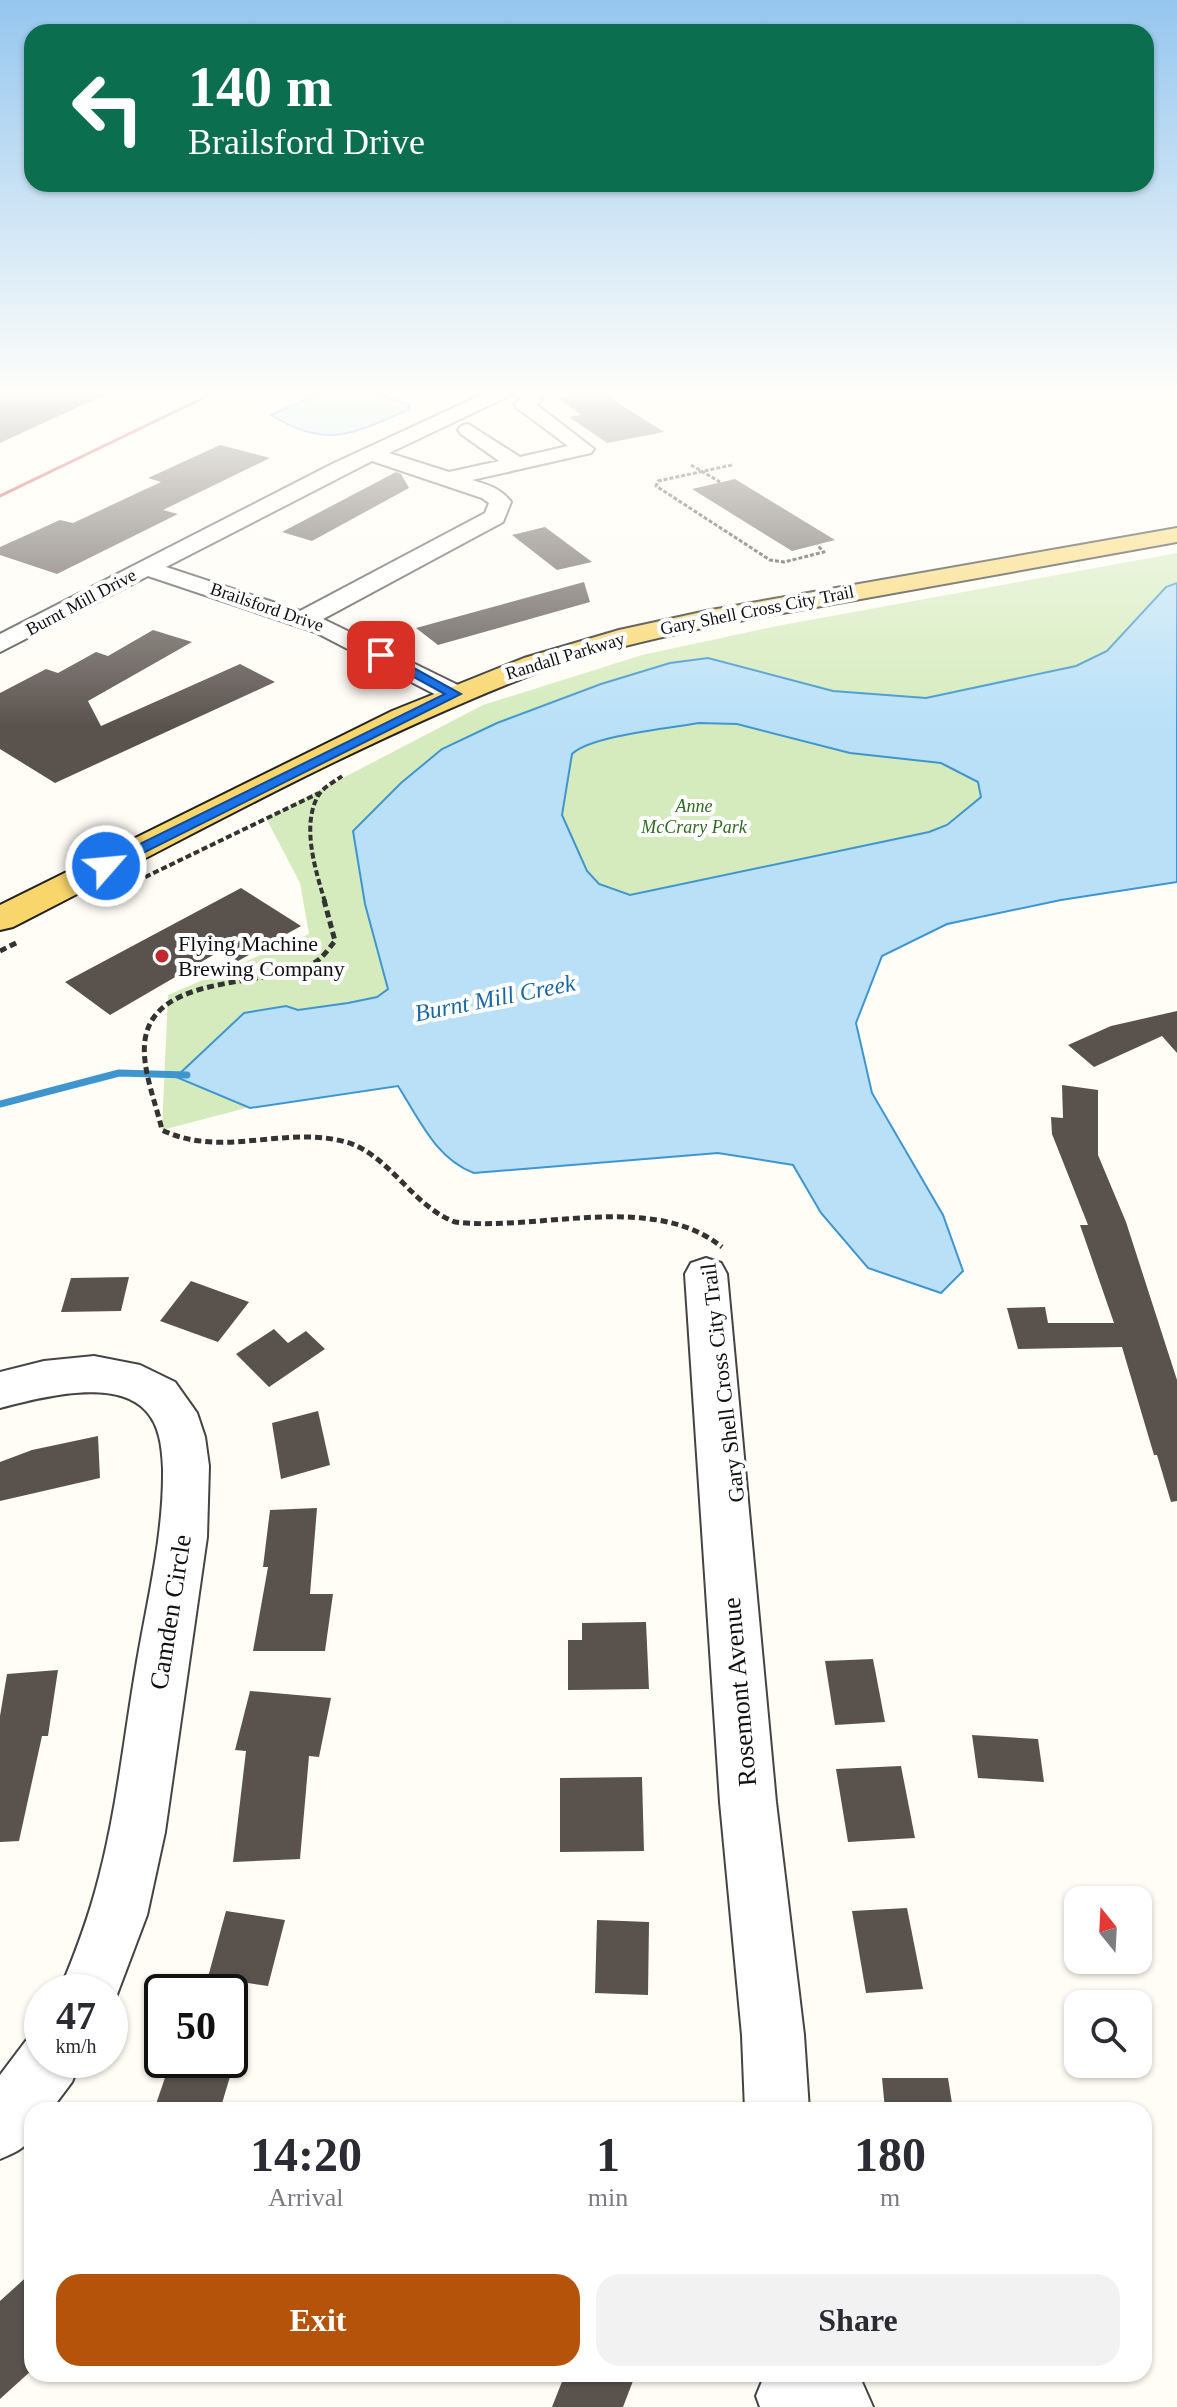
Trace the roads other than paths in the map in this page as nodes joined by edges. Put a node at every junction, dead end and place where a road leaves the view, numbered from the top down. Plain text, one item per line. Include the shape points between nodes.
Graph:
1 (273, 502) edge
2 (500, 502) edge
3 (1177, 518) edge
4 (1177, 535) edge
5 (146, 568) junction
6 (304, 619) junction
7 (0, 644) edge
8 (426, 680) junction
9 (455, 694) junction
10 (296, 740) dead end
11 (0, 919) edge
12 (717, 1266) road end
13 (0, 1390) edge
14 (99, 1974) edge
15 (37, 2078) edge
16 (777, 2102) edge
17 (0, 2127) edge

1 - 5 street, Burnt Mill Drive
2 - 6 street via 495,517
3 - 8 main road, Randall Parkway via 679,605 537,641
4 - 9 main road, Randall Parkway via 682,624 574,651
5 - 6 street, Brailsford Drive
5 - 7 street, Burnt Mill Drive
6 - 8 street, Brailsford Drive
8 - 9 street, Brailsford Drive
8 - 10 main road, Randall Parkway
9 - 11 main road, Randall Parkway
12 - 16 street, Rosemont Avenue via 748,1802
13 - 14 street, Camden Circle via 65,1376 123,1377 165,1401 180,1429 185,1457 184,1519 137,1827
15 - 17 street

